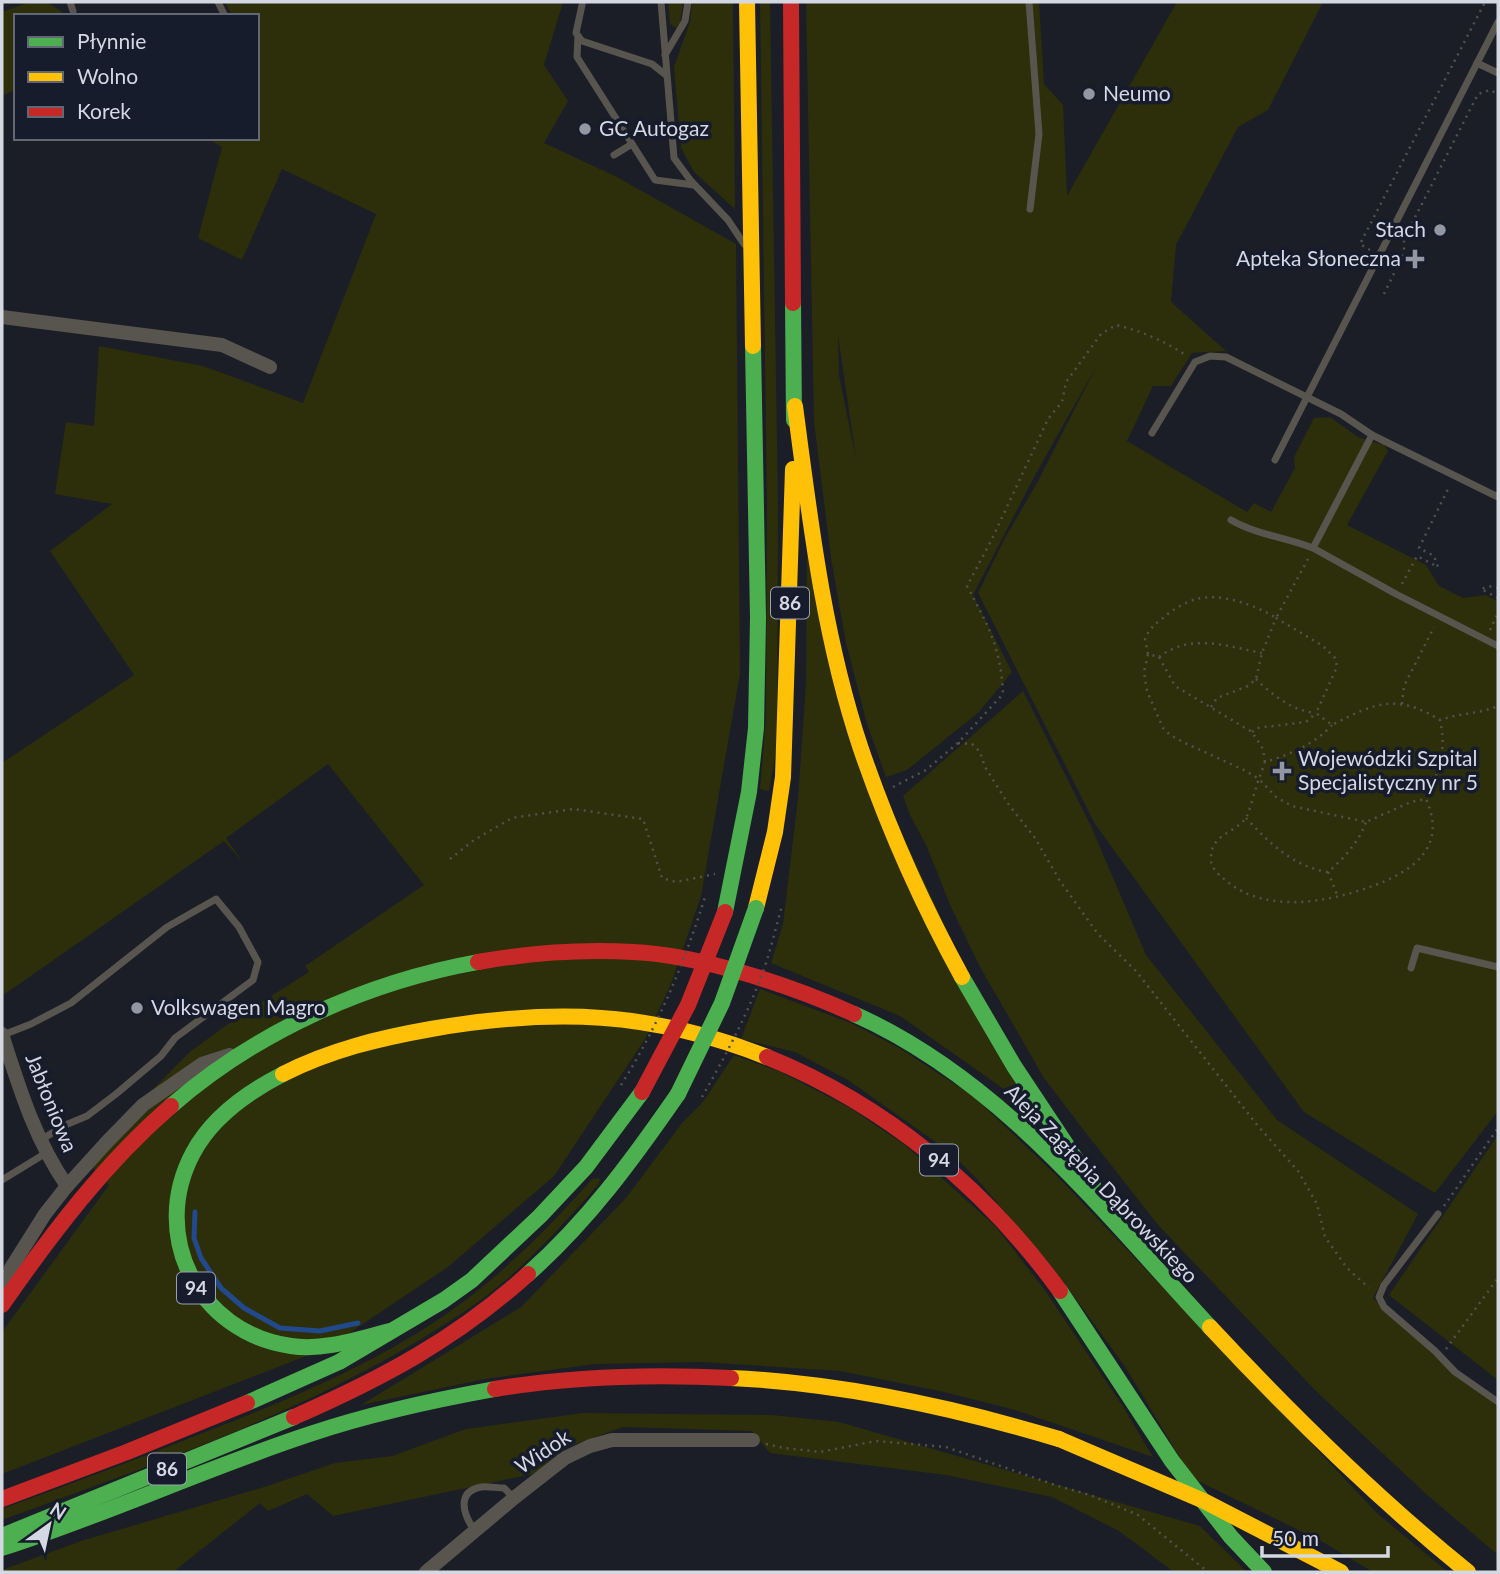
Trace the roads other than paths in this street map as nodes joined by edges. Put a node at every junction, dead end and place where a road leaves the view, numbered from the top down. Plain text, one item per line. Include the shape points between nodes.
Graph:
1 (70, 2) edge
2 (661, 2) edge
3 (688, 2) edge
4 (747, 2) edge
5 (791, 2) edge
6 (1029, 2) edge
7 (582, 5) dead end
8 (73, 11) dead end
9 (1498, 22) edge
10 (578, 36) junction
11 (664, 56) junction
12 (1477, 63) junction
13 (1498, 73) edge
14 (666, 75) junction
15 (632, 144) junction
16 (614, 155) dead end
17 (695, 186) junction
18 (1030, 209) dead end
19 (751, 256) junction
20 (2, 317) edge
21 (270, 367) dead end
22 (1307, 397) junction
23 (795, 406) junction
24 (1152, 433) dead end
25 (1372, 435) junction
26 (1275, 460) dead end
27 (1498, 497) edge
28 (1231, 520) dead end
29 (1313, 548) junction
30 (1498, 646) edge
31 (1498, 967) edge
32 (1411, 968) dead end
33 (2, 1035) edge
34 (254, 1046) junction
35 (44, 1146) junction
36 (2, 1180) edge
37 (67, 1186) junction
38 (1438, 1214) road end
39 (1136, 1246) junction
40 (2, 1302) edge
41 (390, 1331) junction
42 (1498, 1402) edge
43 (753, 1440) road end
44 (514, 1497) junction
45 (2, 1499) edge
46 (475, 1531) junction
47 (2, 1536) edge
48 (2, 1548) edge
49 (426, 1572) edge
50 (1264, 1572) edge
51 (1342, 1572) edge
52 (1468, 1572) edge

1 - 8 lane
2 - 11 lane
3 - 11 lane via 685,21
4 - 19 main road, 86
5 - 23 main road, 86
6 - 18 lane via 1039,134
7 - 10 lane
9 - 12 lane
10 - 14 lane via 602,49 652,64
10 - 15 lane via 577,57
11 - 14 lane
12 - 13 lane
12 - 22 lane
14 - 17 lane via 674,158
15 - 16 lane
15 - 17 lane via 655,180
17 - 19 lane via 729,219
19 - 41 main road, 86, bridge via 756,728 750,792 725,912 692,1002 668,1049 642,1093 586,1167 498,1257 453,1293
20 - 21 street via 222,345
22 - 24 lane via 1226,357 1210,355 1195,362
22 - 25 lane
22 - 26 lane
23 - 39 main road via 821,590 841,680 878,798 932,923 1007,1055
23 - 47 main road, 86, bridge via 783,777 775,832 743,953 678,1094 604,1196 573,1230 459,1330 331,1401
25 - 27 lane
25 - 29 lane
28 - 29 lane
29 - 30 lane
31 - 32 lane via 1417,948
33 - 35 street, Jabłoniowa
33 - 35 lane via 71,1003 167,928 216,899 239,926 258,962 253,980 175,1038 116,1094 87,1116 63,1126
34 - 37 street via 202,1064 143,1105
34 - 39 main road, Aleja Zagłębia Dąbrowskiego via 339,1003 472,962 592,952 704,964 822,999 915,1044 979,1090 1037,1141
34 - 40 main road, Aleja Zagłębia Dąbrowskiego via 181,1098 129,1146
35 - 36 lane
35 - 37 street, Jabłoniowa
37 - 40 street via 11,1268
38 - 42 lane via 1379,1297 1384,1307 1455,1372
39 - 52 main road, Aleja Zagłębia Dąbrowskiego via 1366,1486
41 - 45 main road, 86 via 285,1387
41 - 50 main road, 94 via 324,1346 279,1344 241,1328 202,1297 182,1259 179,1192 183,1174 206,1132 225,1112 261,1086 311,1061 374,1040 447,1025 540,1016 608,1017 679,1030 758,1053 838,1089 923,1147 958,1178 1038,1261 1195,1497
43 - 44 street, Widok via 612,1440 565,1458
44 - 46 street, Widok
44 - 46 lane via 504,1488 480,1487 467,1494 465,1518
46 - 49 street, Widok
48 - 51 main road, bridge via 356,1420 456,1396 549,1382 706,1376 821,1385 918,1401 1059,1439 1205,1501

